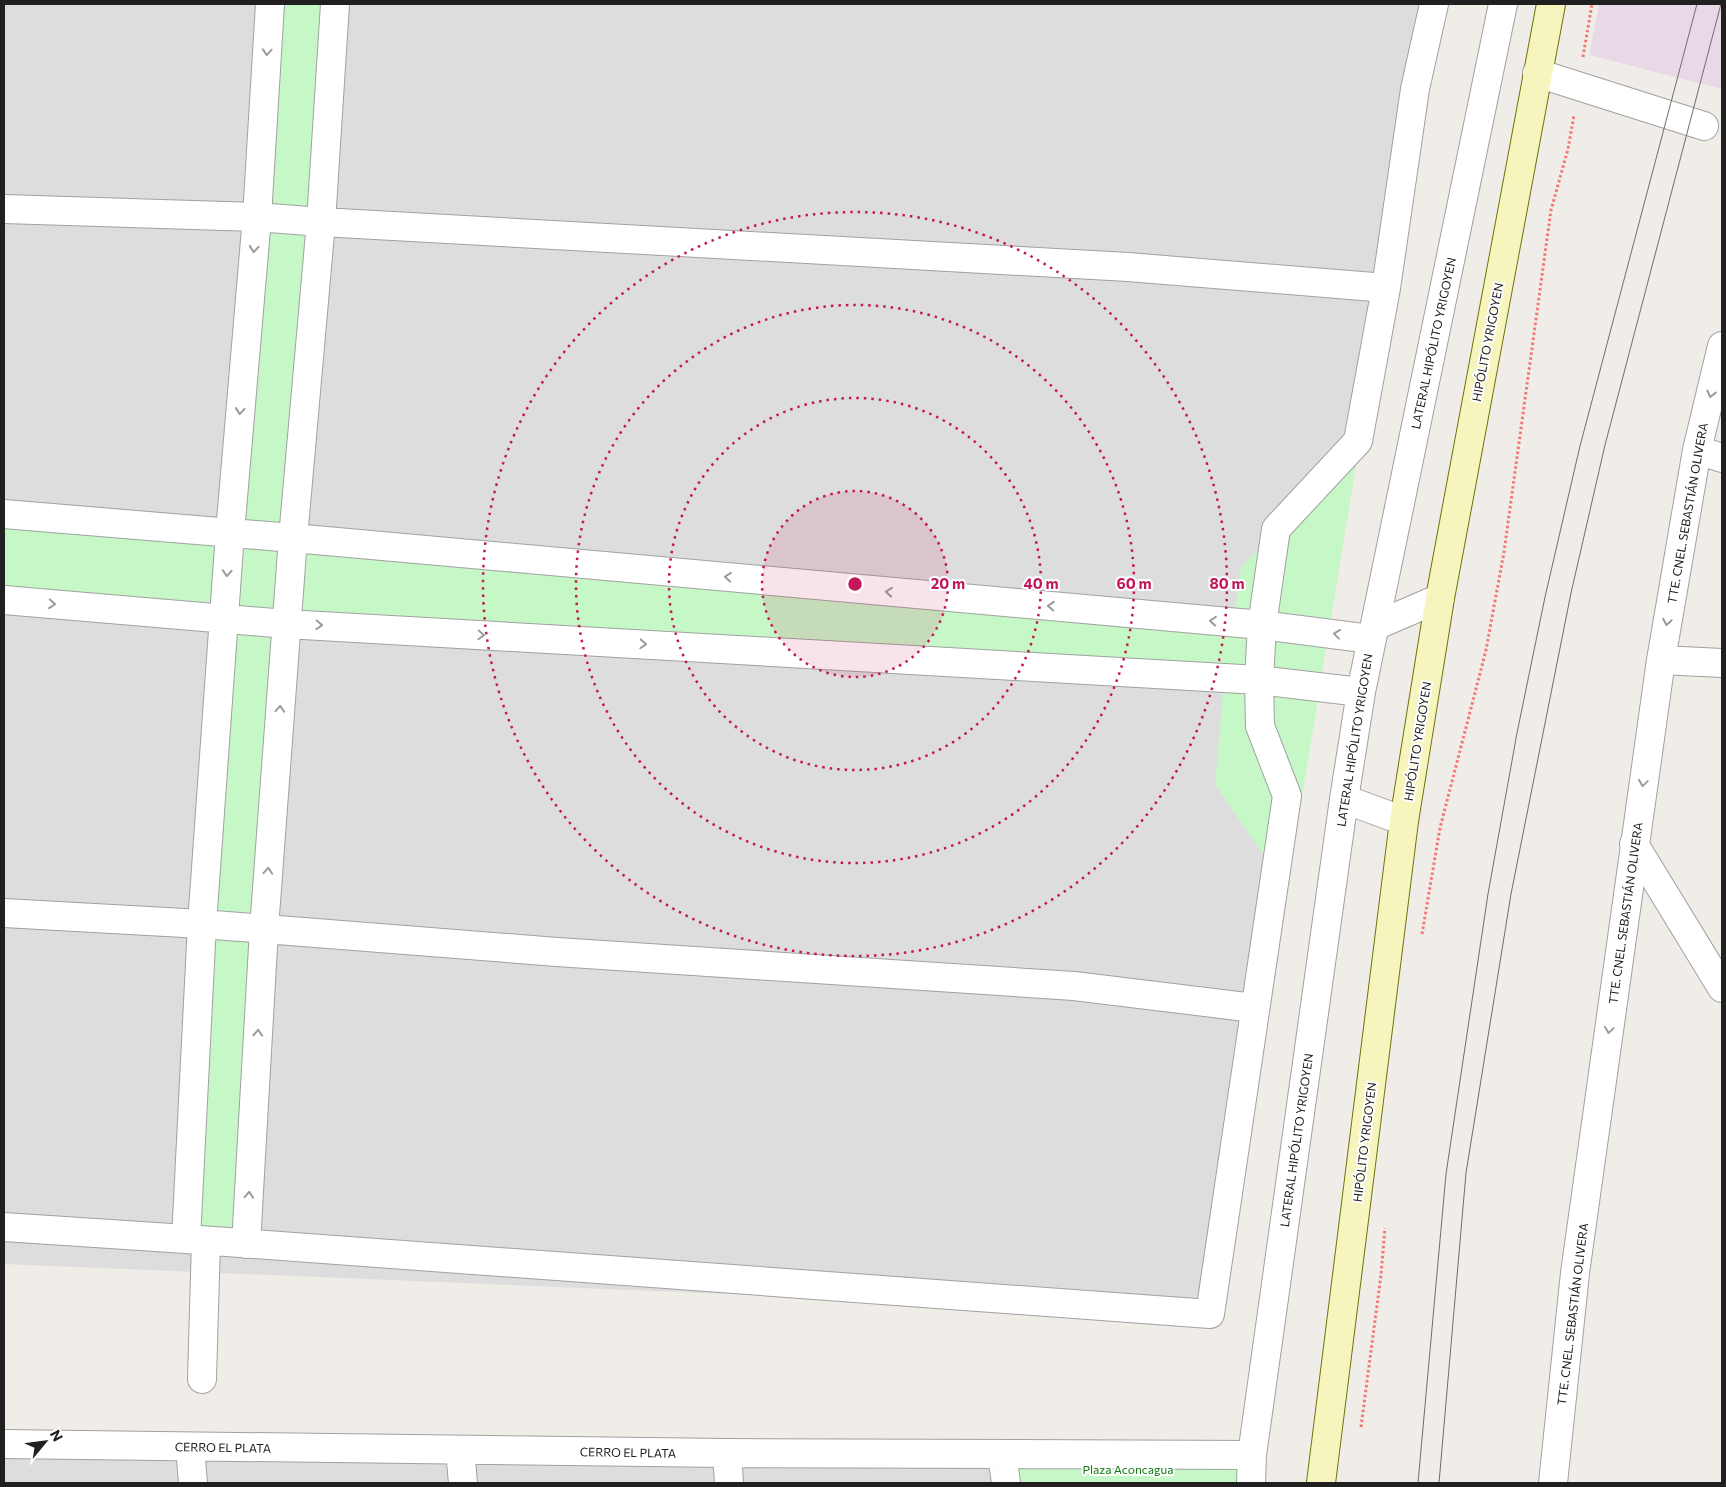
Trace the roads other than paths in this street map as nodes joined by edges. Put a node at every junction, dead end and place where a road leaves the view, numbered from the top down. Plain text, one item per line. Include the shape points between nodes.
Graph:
1 (270, 4) edge
2 (335, 4) edge
3 (1434, 4) edge
4 (1503, 4) edge
5 (1551, 4) edge
6 (1537, 73) junction
7 (1716, 129) edge
8 (4, 210) edge
9 (257, 217) junction
10 (321, 222) junction
11 (1386, 288) junction
12 (1722, 346) edge
13 (1697, 450) junction
14 (1722, 458) edge
15 (4, 514) edge
16 (230, 534) junction
17 (293, 538) junction
18 (1440, 598) junction
19 (4, 600) edge
20 (224, 619) junction
21 (286, 624) junction
22 (1262, 625) junction
23 (1373, 632) junction
24 (1661, 660) junction
25 (1722, 663) edge
26 (1259, 680) junction
27 (1361, 692) junction
28 (1344, 799) junction
29 (1404, 821) junction
30 (1634, 844) junction
31 (4, 914) edge
32 (202, 924) junction
33 (264, 929) junction
34 (1722, 988) edge
35 (1254, 1008) junction
36 (4, 1227) edge
37 (196, 1240) junction
38 (246, 1244) junction
39 (202, 1379) dead end
40 (4, 1444) edge
41 (190, 1447) junction
42 (460, 1450) junction
43 (727, 1453) junction
44 (1002, 1454) junction
45 (1252, 1455) junction
46 (193, 1483) edge
47 (463, 1483) edge
48 (729, 1483) edge
49 (1006, 1483) edge
50 (1251, 1483) edge
51 (1321, 1483) edge
52 (1553, 1483) edge

1 -> 9 street
2 - 10 street
3 - 11 street via 1415,89
4 - 23 street, LATERAL HIPÓLITO YRIGOYEN
5 - 6 main road, HIPÓLITO YRIGOYEN
6 - 7 street
6 - 18 main road, HIPÓLITO YRIGOYEN
8 - 9 street
9 - 10 street
9 -> 16 street
10 - 11 street via 1108,266
10 - 17 street
11 - 22 street via 1358,442 1276,529
12 -> 13 street, TTE. CNEL. SEBASTIÁN OLIVERA
13 - 14 street
13 -> 24 street, TTE. CNEL. SEBASTIÁN OLIVERA
15 - 16 street
16 - 17 street
16 -> 20 street
17 - 21 street
22 -> 17 street
18 - 23 street
18 - 29 main road, HIPÓLITO YRIGOYEN
19 -> 20 street
20 - 21 street
20 - 32 street
21 -> 26 street
33 -> 21 street
23 -> 22 street
22 - 26 street
23 - 27 street, LATERAL HIPÓLITO YRIGOYEN
24 - 25 street
24 -> 30 street, TTE. CNEL. SEBASTIÁN OLIVERA
26 - 27 street
26 - 35 street via 1260,726 1287,796
27 - 28 street, LATERAL HIPÓLITO YRIGOYEN
28 - 29 street
28 - 45 street, LATERAL HIPÓLITO YRIGOYEN
29 - 51 main road, HIPÓLITO YRIGOYEN
30 - 34 street
30 -> 52 street, TTE. CNEL. SEBASTIÁN OLIVERA via 1575,1273
31 - 32 street
32 - 33 street
32 - 37 street
33 - 35 street via 1074,986
38 -> 33 street
35 - 38 street via 1210,1314
36 - 37 street
37 - 38 street
37 - 39 street
40 - 41 street, CERRO EL PLATA
41 - 42 street, CERRO EL PLATA
41 - 46 street
42 - 43 street, CERRO EL PLATA
42 - 47 street
43 - 44 street, CERRO EL PLATA
43 - 48 street
44 - 45 street, CERRO EL PLATA
44 - 49 street
45 - 50 street, LATERAL HIPÓLITO YRIGOYEN

